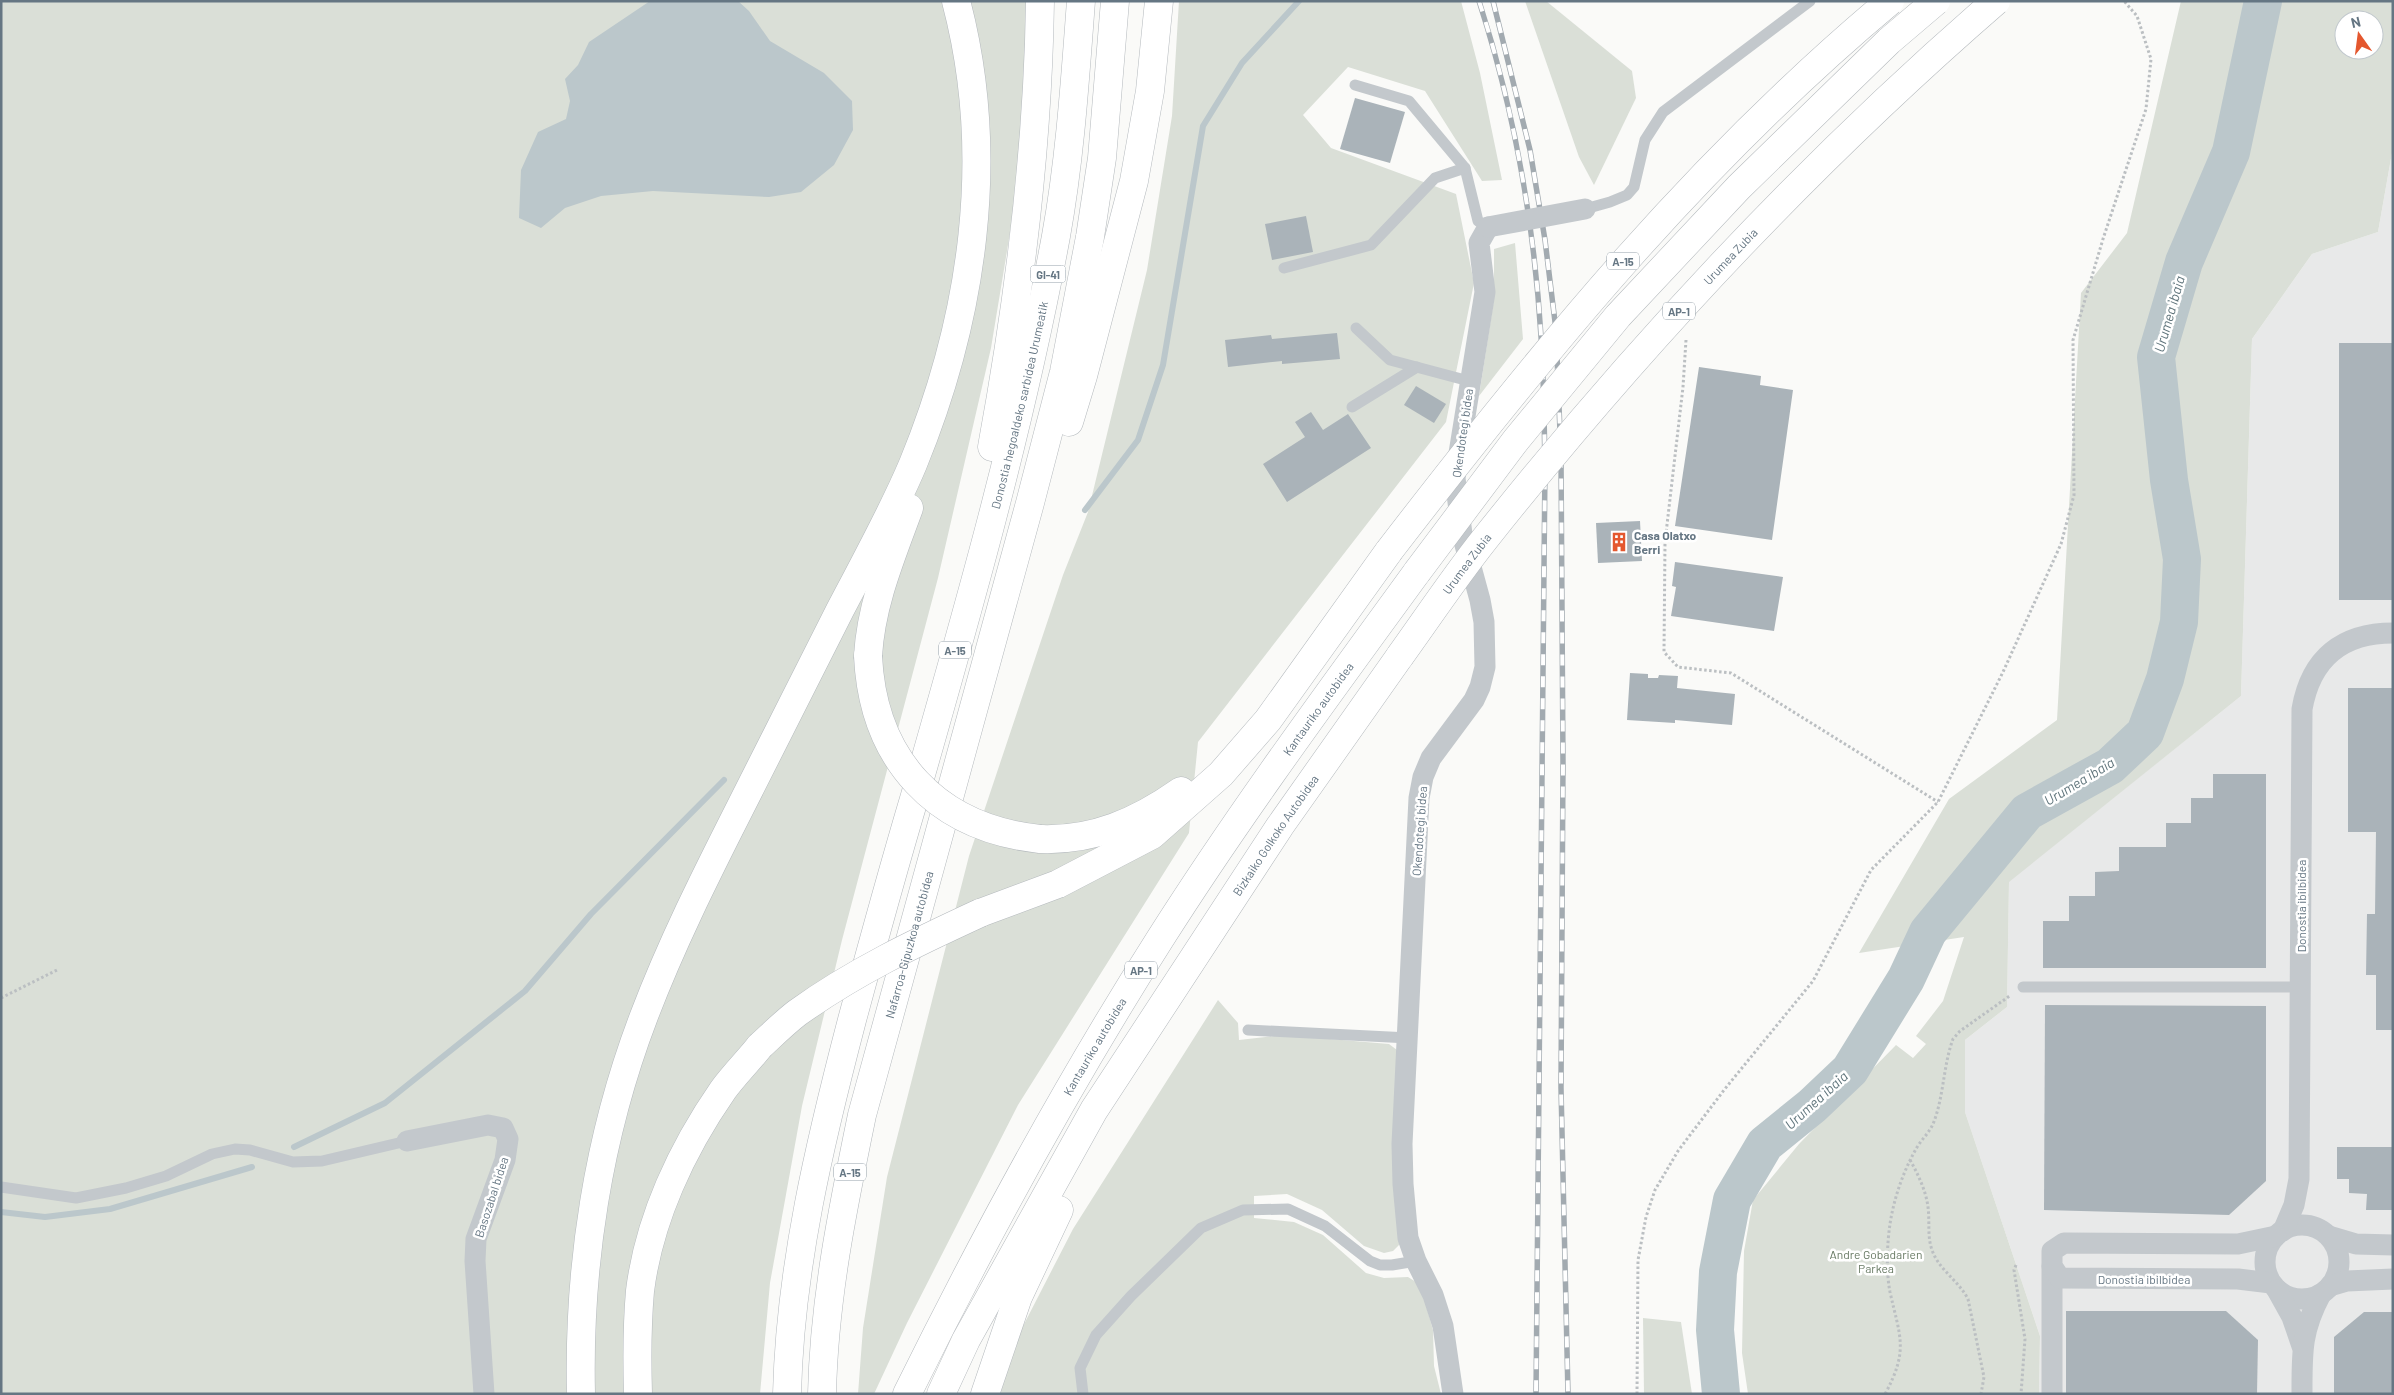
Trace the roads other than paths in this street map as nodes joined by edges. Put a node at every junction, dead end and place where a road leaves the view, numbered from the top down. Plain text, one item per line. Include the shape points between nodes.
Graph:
1 (956, 1) edge
2 (1040, 1) edge
3 (1081, 1) edge
4 (1115, 1) edge
5 (1160, 1) edge
6 (1810, 1) edge
7 (1890, 1) edge
8 (1936, 1) edge
9 (1996, 1) edge
10 (1355, 84) dead end
11 (1465, 168) junction
12 (1585, 209) joint
13 (1488, 227) junction
14 (1284, 268) dead end
15 (1356, 328) dead end
16 (1417, 367) junction
17 (1469, 381) junction
18 (1352, 407) dead end
19 (911, 469) junction
20 (1030, 504) junction
21 (985, 540) junction
22 (1345, 612) junction
23 (2393, 633) edge
24 (1400, 656) joint
25 (2023, 987) road end
26 (2301, 987) junction
27 (1155, 1016) junction
28 (1248, 1030) dead end
29 (1409, 1038) junction
30 (407, 1142) joint
31 (1, 1187) edge
32 (2279, 1234) junction
33 (2329, 1236) junction
34 (2393, 1245) edge
35 (1416, 1261) junction
36 (2052, 1266) junction
37 (2393, 1279) edge
38 (2274, 1286) junction
39 (2326, 1290) junction
40 (2302, 1346) junction
41 (580, 1364) junction
42 (484, 1394) edge
43 (568, 1394) edge
44 (581, 1394) edge
45 (638, 1394) edge
46 (787, 1394) edge
47 (822, 1394) edge
48 (907, 1394) edge
49 (941, 1394) edge
50 (985, 1394) edge
51 (1083, 1394) edge
52 (1453, 1394) edge
53 (2052, 1394) edge
54 (2302, 1394) edge

1 - 19 highway via 974,106 976,154 972,248 956,338
2 - 21 highway via 1033,170 1006,373 982,501
3 - 21 highway, Donostia hegoaldeko sarbidea Urumeatik / GI-41 via 1076,77 1056,233 1029,369
4 - 20 highway, GI-41 via 1102,158 1090,237 1064,372
5 - 20 highway via 1150,91 1130,199 1083,376 1053,471
6 - 12 lane via 1663,112 1644,140 1634,188 1627,195
7 - 22 highway, A-15, bridge via 1712,164 1599,288 1493,416
8 - 48 highway, Kantauriko autobidea / AP-1, bridge via 1739,187 1618,316 1516,440 1416,572 1250,803 1160,939 1006,1201
9 - 24 highway, Urumea Zubia / AP-1, bridge via 1848,136 1723,262 1596,403 1489,534
10 - 11 lane via 1409,101
11 - 13 lane via 1478,222
11 - 14 lane via 1434,178 1371,245
12 - 13 street, bridge
13 - 17 street, Okendotegi bidea via 1479,243 1485,292
15 - 16 lane via 1390,360
16 - 17 lane
16 - 18 lane
17 - 29 street, Okendotegi bidea via 1455,478 1462,534 1484,622 1485,667 1474,700 1439,745 1423,777 1419,798
19 - 22 highway, bridge via 911,502 881,582 870,632 870,680 881,725 899,759 918,784 955,814 996,832 1062,840 1105,832 1144,815 1181,791 1227,750
19 - 41 highway via 697,894 643,1018 612,1116 595,1195 586,1264
20 - 47 highway, Nafarroa-Gipuzkoa autobidea / A-15 via 862,1116 828,1299
21 - 46 highway, A-15 via 873,939 817,1161 797,1276
22 - 45 highway, bridge via 1262,727 1221,774 1152,835 1058,884 980,913 899,950 796,1014 760,1046 724,1089 692,1141 656,1222 640,1291
23 - 26 street, Donostia ibilbidea via 2368,635 2339,646 2317,667 2305,694 2302,709
24 - 27 highway, Bizkaiko Golkoko Autobidea / AP-1 via 1280,826
25 - 26 lane
26 - 32 street, Donostia ibilbidea via 2299,1179 2294,1205
27 - 49 highway, AP-1 via 1094,1110 966,1340
27 - 50 highway via 1040,1248 1018,1297
28 - 29 lane
29 - 35 street, Okendotegi bidea via 1402,1144 1403,1184 1408,1238
30 - 31 lane via 322,1161 293,1162 234,1149 212,1154 166,1176 76,1198
30 - 42 street, Basozabal bidea via 488,1125 502,1128 508,1139 505,1160 476,1239 475,1283
32 - 33 street via 2294,1226 2307,1225
32 - 36 street via 2238,1244 2064,1243 2052,1251
32 - 38 street via 2266,1254 2265,1264
33 - 34 street via 2356,1244
33 - 39 street via 2336,1246 2339,1266
35 - 51 lane via 1392,1265 1370,1261 1325,1226 1288,1208 1242,1210 1201,1228 1096,1335 1080,1368
35 - 52 street, Okendotegi bidea via 1434,1295 1443,1326
36 - 38 street, Donostia ibilbidea via 2060,1278 2238,1279
36 - 53 street
37 - 39 street via 2357,1280
38 - 39 street via 2298,1299 2310,1298
38 - 40 street via 2292,1317
39 - 40 street via 2309,1319
40 - 54 street
41 - 43 highway
41 - 44 highway

